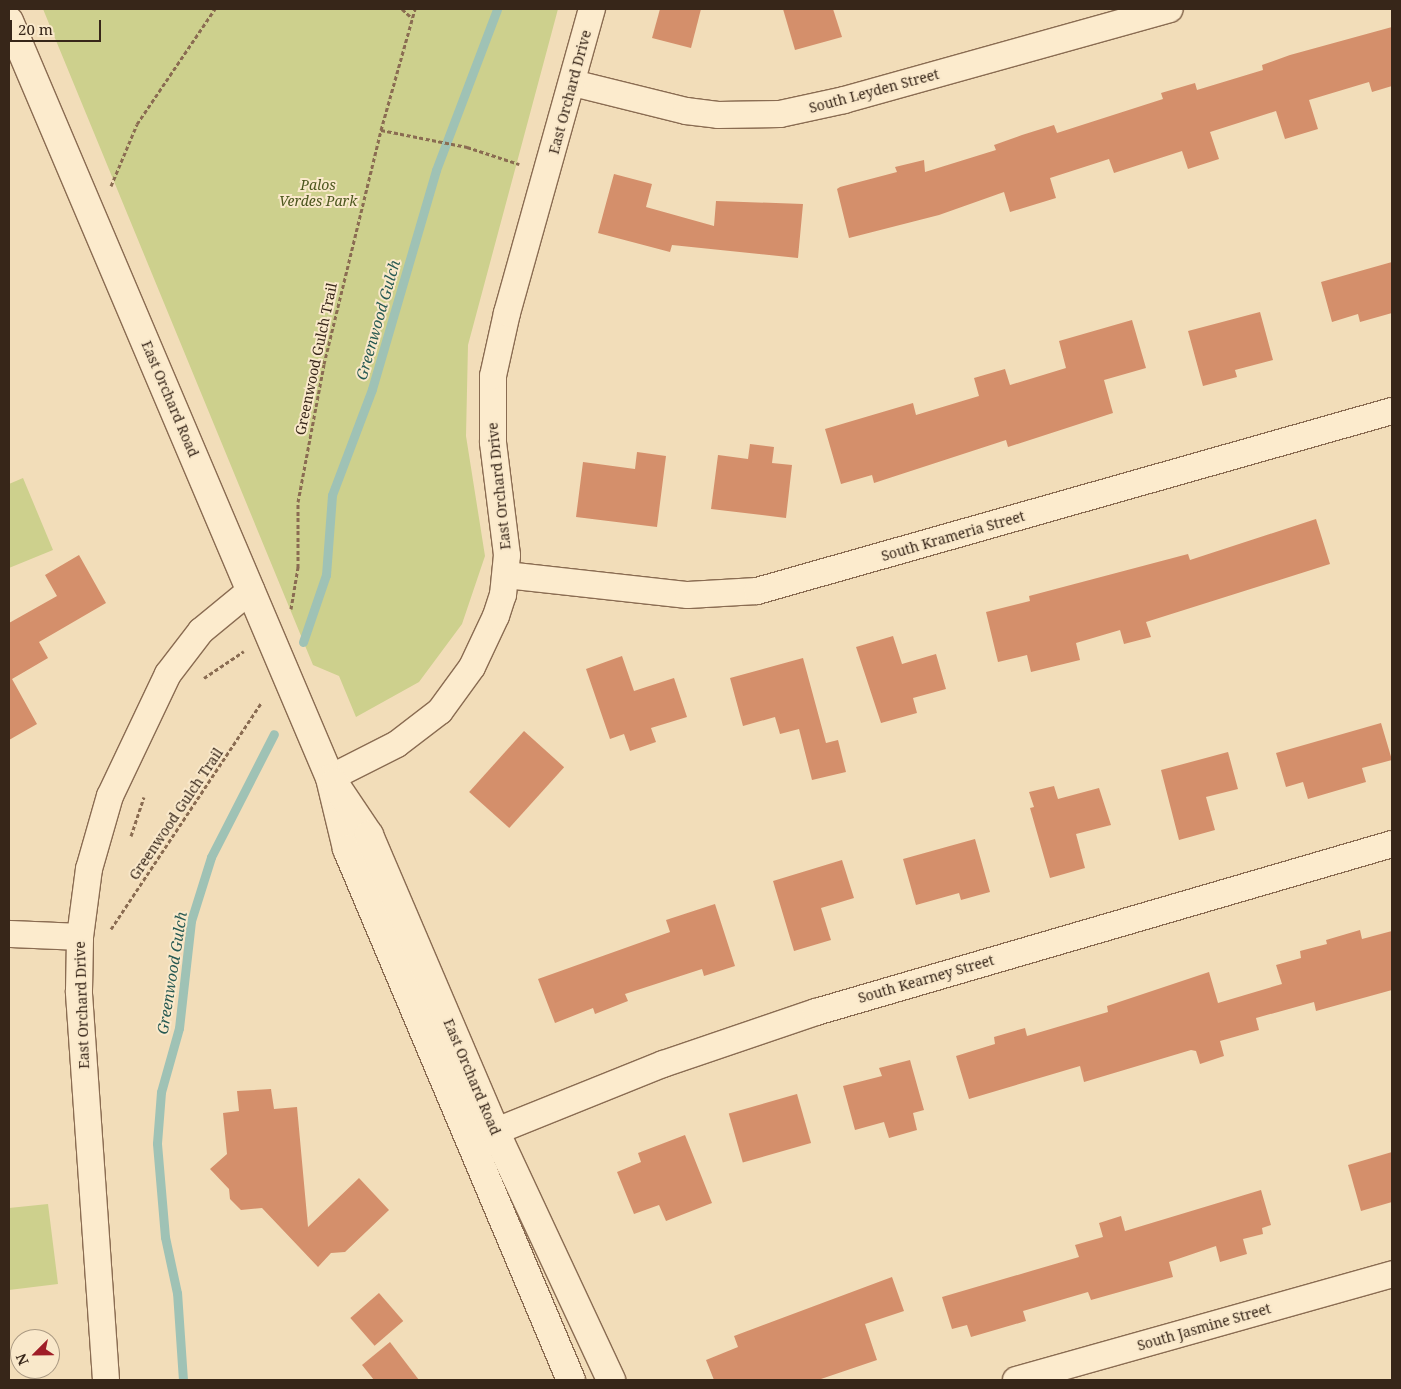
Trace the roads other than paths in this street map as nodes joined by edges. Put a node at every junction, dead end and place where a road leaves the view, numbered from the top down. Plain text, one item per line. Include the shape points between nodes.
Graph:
1 (592, 9) edge
2 (1170, 9) edge
3 (9, 21) edge
4 (573, 83) junction
5 (1392, 410) edge
6 (506, 576) junction
7 (251, 590) junction
8 (330, 778) junction
9 (1392, 844) edge
10 (9, 934) edge
11 (80, 937) junction
12 (495, 1131) junction
13 (468, 1142) junction
14 (1392, 1274) edge
15 (106, 1380) edge
16 (570, 1380) edge
17 (611, 1380) edge
18 (1016, 1380) edge

1 - 4 street, East Orchard Drive
2 - 4 street, South Leyden Street via 844,100 780,114 718,116
3 - 7 main road, East Orchard Road
4 - 6 street, East Orchard Drive via 493,376 493,442 507,535
5 - 6 street, South Krameria Street via 757,591 688,595
6 - 8 street, East Orchard Drive via 485,644 440,711 397,744
7 - 8 main road, East Orchard Road
7 - 11 street, East Orchard Drive via 201,631 183,653 148,709 98,834
8 - 12 main road, East Orchard Road via 369,836
8 - 13 main road, East Orchard Road via 347,850
9 - 12 street, South Kearney Street via 816,1012 663,1064
10 - 11 street
11 - 15 street, East Orchard Drive via 81,1040
12 - 13 street, South Kearney Street
12 - 17 main road, East Orchard Road
13 - 16 main road, East Orchard Road
14 - 18 street, South Jasmine Street

